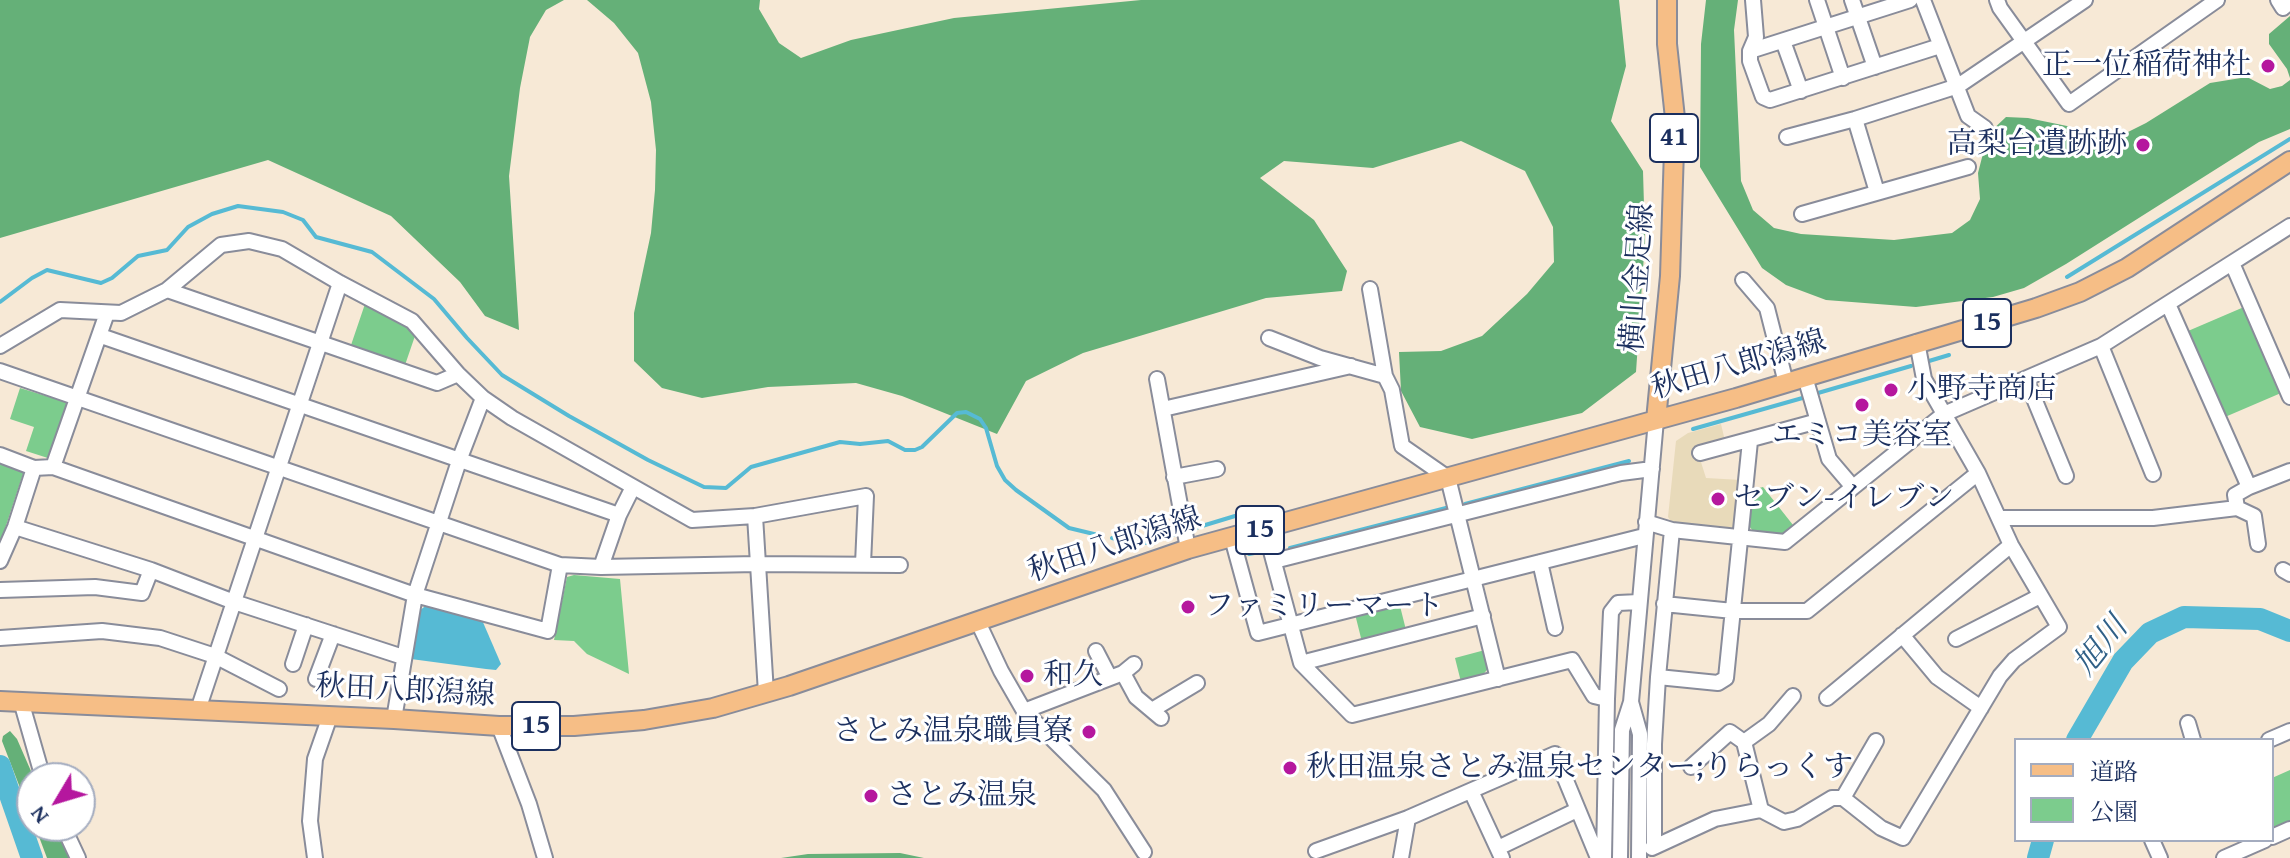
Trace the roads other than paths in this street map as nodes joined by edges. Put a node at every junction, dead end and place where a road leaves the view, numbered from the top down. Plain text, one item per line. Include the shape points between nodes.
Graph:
1 (1667, 0) edge
2 (1753, 0) edge
3 (1817, 0) edge
4 (1852, 0) edge
5 (1910, 0) edge
6 (1923, 0) edge
7 (1997, 0) edge
8 (2085, 0) edge
9 (2217, 0) edge
10 (2278, 0) edge
11 (2290, 2) edge
12 (1858, 16) junction
13 (1826, 27) junction
14 (1783, 41) junction
15 (2024, 43) junction
16 (1940, 46) junction
17 (1750, 51) junction
18 (1875, 67) junction
19 (1843, 78) junction
20 (1958, 86) junction
21 (1801, 91) junction
22 (1855, 119) junction
23 (1985, 128) dead end
24 (1787, 137) dead end
25 (2290, 161) edge
26 (1968, 167) dead end
27 (1877, 192) junction
28 (1802, 214) dead end
29 (2290, 226) edge
30 (2232, 263) junction
31 (1743, 280) dead end
32 (340, 283) junction
33 (1370, 289) dead end
34 (167, 290) junction
35 (2168, 304) junction
36 (107, 313) junction
37 (101, 336) junction
38 (1269, 338) dead end
39 (1917, 342) junction
40 (319, 343) junction
41 (0, 346) edge
42 (2101, 346) junction
43 (1351, 366) junction
44 (0, 371) edge
45 (458, 374) junction
46 (1385, 376) junction
47 (1805, 377) junction
48 (1157, 379) dead end
49 (2026, 379) junction
50 (1786, 383) junction
51 (2289, 393) edge
52 (77, 398) junction
53 (483, 398) junction
54 (300, 403) junction
55 (1163, 409) junction
56 (1944, 414) junction
57 (1656, 420) junction
58 (1818, 421) junction
59 (1750, 441) junction
60 (1700, 453) dead end
61 (0, 455) edge
62 (460, 458) junction
63 (278, 466) junction
64 (53, 467) junction
65 (34, 468) junction
66 (1217, 469) dead end
67 (1652, 469) junction
68 (2290, 471) edge
69 (1978, 473) junction
70 (2153, 474) dead end
71 (2066, 476) dead end
72 (1174, 477) junction
73 (1448, 478) junction
74 (1852, 486) junction
75 (633, 487) junction
76 (2249, 487) junction
77 (2237, 508) junction
78 (619, 515) junction
79 (1458, 515) junction
80 (755, 516) junction
81 (1999, 518) junction
82 (439, 523) junction
83 (15, 527) junction
84 (1265, 529) junction
85 (1645, 529) junction
86 (1672, 530) junction
87 (1185, 537) junction
88 (1232, 538) junction
89 (1741, 538) junction
90 (254, 539) junction
91 (2258, 544) dead end
92 (2011, 545) junction
93 (0, 561) edge
94 (1274, 561) junction
95 (1540, 562) junction
96 (757, 564) junction
97 (863, 564) junction
98 (560, 565) junction
99 (900, 565) dead end
100 (601, 567) junction
101 (151, 570) junction
102 (1474, 578) junction
103 (0, 590) edge
104 (415, 595) junction
105 (2040, 596) junction
106 (234, 602) junction
107 (1639, 602) junction
108 (1664, 604) junction
109 (1733, 611) junction
110 (1483, 616) junction
111 (978, 622) junction
112 (306, 625) junction
113 (1291, 626) junction
114 (1555, 628) dead end
115 (333, 634) junction
116 (1902, 635) junction
117 (0, 638) edge
118 (1956, 639) dead end
119 (1096, 651) dead end
120 (215, 656) junction
121 (403, 657) junction
122 (1301, 663) junction
123 (293, 664) dead end
124 (1122, 672) junction
125 (1658, 677) junction
126 (316, 679) dead end
127 (1498, 679) junction
128 (1197, 683) dead end
129 (279, 689) dead end
130 (766, 693) junction
131 (1793, 696) dead end
132 (1827, 698) dead end
133 (1607, 699) junction
134 (9, 701) edge
135 (1631, 702) junction
136 (1981, 708) junction
137 (198, 710) junction
138 (1024, 711) junction
139 (330, 716) junction
140 (394, 719) junction
141 (2188, 723) dead end
142 (499, 726) junction
143 (2192, 738) edge
144 (1876, 741) dead end
145 (1744, 742) junction
146 (36, 762) edge
147 (1691, 767) dead end
148 (1471, 791) junction
149 (1843, 798) junction
150 (1577, 810) junction
151 (1761, 810) junction
152 (1408, 818) junction
153 (2259, 842) edge
154 (2240, 849) edge
155 (1316, 851) dead end
156 (1144, 852) dead end
157 (1500, 853) edge
158 (315, 858) edge
159 (545, 858) edge
160 (1401, 858) edge
161 (1601, 858) edge
162 (1620, 858) edge
163 (1639, 858) edge
164 (2224, 858) edge

1 - 57 main road, 横山金足線 / 41 via 1675,133 1670,276
2 - 17 street via 1756,37
3 - 13 street
4 - 12 street
5 - 12 street
6 - 16 street
7 - 15 street
8 - 15 street
9 - 15 street via 2069,104
10 - 11 street via 2283,8
12 - 13 street
12 - 18 street
13 - 14 street
13 - 19 street
14 - 17 street
14 - 21 street
15 - 20 street
16 - 18 street
16 - 20 street
17 - 21 street via 1763,97 1770,100
18 - 19 street
19 - 21 street
20 - 22 street
20 - 23 street via 1968,116
22 - 24 street
22 - 27 street
25 - 39 main road, 秋田八郎潟線 / 15 via 2127,268 2080,292
26 - 27 street
27 - 28 street
29 - 30 street
30 - 35 street
30 - 51 street
31 - 50 street via 1767,308
32 - 34 street via 282,249 249,241 221,245
32 - 40 street
32 - 45 street via 412,321
33 - 46 street
34 - 36 street via 121,313
34 - 40 street
35 - 42 street
35 - 76 street
36 - 37 street
36 - 41 street via 60,310
37 - 52 street
37 - 54 street
38 - 43 street
39 - 47 main road, 秋田八郎潟線 / 15
39 - 56 street via 1924,379
40 - 45 street via 437,383
40 - 54 street
42 - 49 street
42 - 70 street
43 - 46 street
43 - 55 street
44 - 52 street
45 - 53 street
46 - 73 street via 1402,446
47 - 50 main road, 秋田八郎潟線 / 15
47 - 58 street
48 - 55 street
49 - 56 street
49 - 71 street
50 - 57 main road, 秋田八郎潟線 / 15
52 - 63 street
52 - 64 street
53 - 62 street
53 - 75 street
54 - 62 street
54 - 63 street
55 - 72 street
56 - 69 street
56 - 74 street
57 - 67 street, 横山金足線
57 - 73 main road, 秋田八郎潟線 / 15
58 - 59 street
58 - 74 street via 1829,459
59 - 60 street
59 - 89 street
61 - 65 street
62 - 78 street
62 - 82 street
63 - 82 street
63 - 90 street
64 - 65 street
64 - 90 street
65 - 83 street
66 - 72 street
67 - 79 street
67 - 85 street, 横山金足線
68 - 76 street
69 - 81 street
69 - 109 street via 1807,611
72 - 87 street
73 - 79 street
73 - 84 main road, 秋田八郎潟線 / 15
74 - 89 street via 1785,542
75 - 78 street
75 - 80 street via 692,520
76 - 77 street via 2235,495
77 - 81 street via 2153,518
77 - 91 street via 2254,516
78 - 100 street
79 - 94 street
79 - 102 street
80 - 96 street
80 - 97 street via 866,496
81 - 92 street
82 - 98 street
82 - 104 street
83 - 93 street
83 - 101 street
84 - 88 main road, 秋田八郎潟線 / 15
84 - 94 street
85 - 86 street
85 - 95 street
85 - 107 street, 横山金足線
86 - 89 street
86 - 108 street
87 - 88 main road, 秋田八郎潟線 / 15
87 - 111 main road, 秋田八郎潟線 / 15
88 - 113 street via 1258,633
89 - 109 street
90 - 104 street
90 - 106 street
92 - 105 street
92 - 116 street
94 - 113 street
95 - 102 street
95 - 114 street
96 - 97 street
96 - 100 street
96 - 130 street
97 - 99 street
98 - 100 street
98 - 104 street via 548,631
101 - 103 street via 142,593 95,587
101 - 106 street
102 - 110 street
102 - 113 street
104 - 121 street
105 - 118 street
105 - 136 street via 2059,627 2014,660
106 - 112 street
106 - 120 street
107 - 133 street via 1618,603 1611,612
107 - 135 street, 横山金足線
108 - 109 street
108 - 125 street
109 - 125 street via 1726,678 1718,683
110 - 122 street
110 - 127 street
111 - 130 main road, 秋田八郎潟線 / 15
111 - 138 street
112 - 115 street
112 - 123 street
113 - 122 street
115 - 121 street
115 - 126 street
116 - 132 street
116 - 136 street via 1937,677
117 - 120 street via 102,631 160,638
119 - 124 street
120 - 129 street
120 - 137 street
121 - 140 street
122 - 127 street via 1352,715
124 - 128 street via 1136,697 1156,714
124 - 138 street
125 - 151 street via 1653,848 1715,819
127 - 133 street via 1572,660 1594,696
130 - 142 main road, 秋田八郎潟線 / 15 via 644,720
131 - 145 street
133 - 161 street
134 - 137 main road, 秋田八郎潟線 / 15
134 - 146 street
135 - 162 street, 横山金足線 via 1622,730
135 - 163 street, 横山金足線 via 1640,734
136 - 149 street via 1903,838
137 - 139 main road, 秋田八郎潟線 / 15
138 - 156 street via 1104,790
139 - 140 main road, 秋田八郎潟線 / 15
139 - 158 street via 315,759 310,821
140 - 142 main road, 秋田八郎潟線 / 15
141 - 143 street
142 - 159 street
144 - 149 street
145 - 147 street via 1730,732
145 - 151 street
148 - 150 street via 1555,754
148 - 152 street
148 - 157 street
149 - 151 street via 1832,798 1784,822
150 - 157 street
150 - 161 street
152 - 155 street
152 - 160 street
153 - 154 street
154 - 164 street

